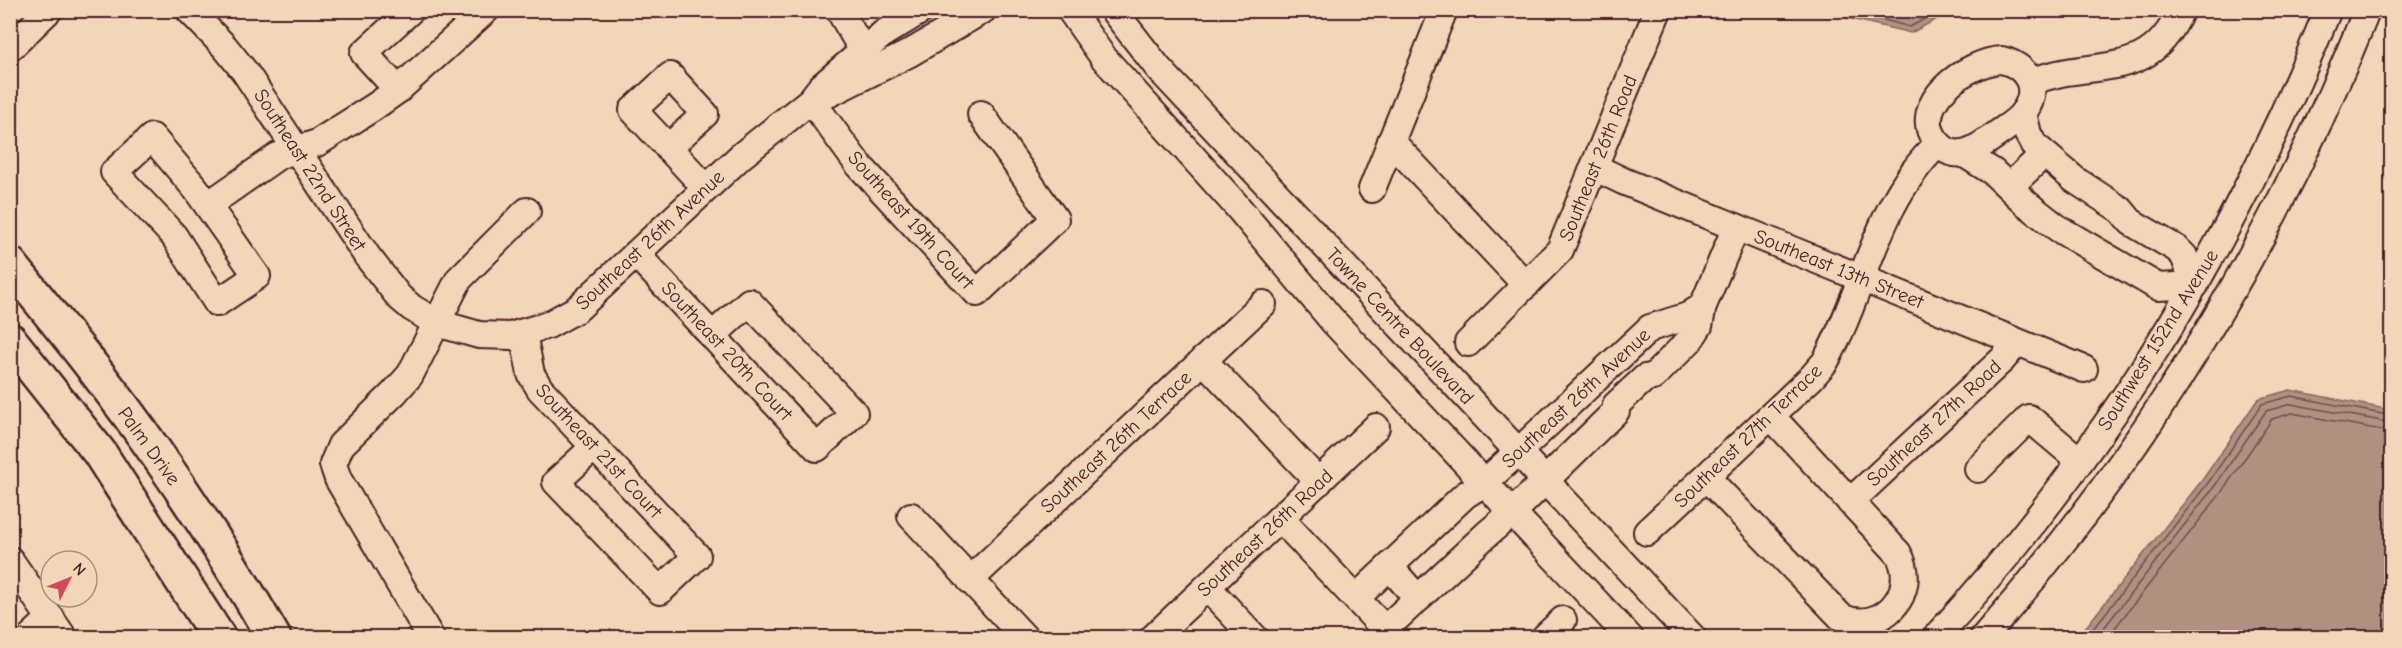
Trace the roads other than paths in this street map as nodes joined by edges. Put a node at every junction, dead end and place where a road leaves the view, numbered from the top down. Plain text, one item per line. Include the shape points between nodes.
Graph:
1 (49, 10) edge
2 (411, 10) edge
3 (486, 10) edge
4 (839, 10) edge
5 (922, 10) edge
6 (983, 10) edge
7 (1070, 10) edge
8 (1113, 10) edge
9 (1444, 10) edge
10 (1658, 10) edge
11 (2181, 10) edge
12 (2328, 10) edge
13 (2367, 10) edge
14 (189, 11) edge
15 (10, 48) edge
16 (869, 61) junction
17 (2031, 81) junction
18 (1176, 88) junction
19 (398, 90) junction
20 (811, 100) junction
21 (1150, 111) junction
22 (2023, 113) junction
23 (981, 114) dead end
24 (1391, 141) junction
25 (1938, 144) junction
26 (668, 148) junction
27 (297, 151) junction
28 (1963, 153) junction
29 (2044, 154) junction
30 (1594, 167) junction
31 (1264, 182) junction
32 (2009, 187) junction
33 (706, 188) junction
34 (1372, 189) dead end
35 (208, 205) junction
36 (1236, 205) junction
37 (527, 211) dead end
38 (1736, 227) junction
39 (636, 254) junction
40 (10, 264) edge
41 (1861, 278) junction
42 (1526, 285) junction
43 (2195, 285) junction
44 (1263, 304) dead end
45 (2225, 304) junction
46 (1703, 306) junction
47 (437, 323) junction
48 (523, 333) junction
49 (712, 336) junction
50 (10, 340) edge
51 (2016, 342) junction
52 (1468, 343) dead end
53 (1632, 345) junction
54 (1203, 360) junction
55 (2084, 369) dead end
56 (1655, 376) junction
57 (1771, 416) junction
58 (1376, 427) dead end
59 (594, 447) junction
60 (1518, 452) junction
61 (2080, 461) junction
62 (1978, 469) dead end
63 (1706, 477) junction
64 (1545, 480) junction
65 (1318, 482) junction
66 (1484, 483) junction
67 (1850, 502) junction
68 (1512, 513) junction
69 (910, 516) dead end
70 (1280, 518) junction
71 (1647, 532) dead end
72 (10, 560) edge
73 (1390, 567) junction
74 (970, 580) junction
75 (1207, 587) junction
76 (1356, 598) junction
77 (1418, 598) junction
78 (1563, 620) dead end
79 (57, 628) edge
80 (1389, 633) edge
81 (29, 638) edge
82 (219, 638) edge
83 (274, 638) edge
84 (431, 638) edge
85 (1025, 638) edge
86 (1153, 638) edge
87 (1255, 638) edge
88 (1544, 638) edge
89 (1630, 638) edge
90 (1693, 638) edge
91 (1935, 638) edge
92 (1983, 638) edge

1 - 15 street
2 - 19 street via 364,53
3 - 19 street
4 - 16 street
5 - 16 street, Southeast 26th Avenue via 884,33
6 - 16 street, Southeast 26th Avenue
7 - 21 street via 1103,57
8 - 18 street, Towne Centre Boulevard
9 - 24 street
10 - 30 street, Southeast 26th Road
11 - 17 street via 2163,41 2137,60
12 - 43 street, Southwest 152nd Avenue via 2260,165
13 - 45 street, Southwest 152nd Avenue via 2295,174
14 - 27 street, Southeast 22nd Street via 234,58
16 - 20 street, Southeast 26th Avenue via 827,95
17 - 22 street via 2031,97
17 - 25 street via 2021,69 2002,60 1976,66 1959,76 1931,108 1929,128
18 - 21 street
18 - 31 street, Towne Centre Boulevard
19 - 27 street via 335,133
20 - 23 street, Southeast 19th Court via 868,175 977,293 1055,219
20 - 33 street, Southeast 26th Avenue
21 - 36 street
22 - 28 street via 1984,144
22 - 29 street via 2031,141
24 - 34 street
24 - 42 street
25 - 28 street via 1948,152
25 - 41 street, Southeast 27th Terrace via 1901,188
26 - 26 street via 633,110 670,76 705,114
26 - 33 street
27 - 35 street via 278,156
27 - 47 street, Southeast 22nd Street via 388,285 412,308
28 - 32 street
29 - 32 street
29 - 43 street via 2121,210 2131,222 2177,249 2184,256
30 - 38 street, Southeast 13th Street
30 - 42 street, Southeast 26th Road via 1560,250
31 - 36 street
31 - 60 street, Towne Centre Boulevard
32 - 43 street via 2059,228 2158,286
33 - 39 street, Southeast 26th Avenue
35 - 35 street via 152,137 114,172 174,236 217,303 257,276
36 - 66 street via 1332,320
37 - 47 street via 461,276
38 - 41 street, Southeast 13th Street
38 - 46 street, Southeast 26th Avenue
39 - 48 street, Southeast 26th Avenue via 571,313
39 - 49 street, Southeast 20th Court
40 - 83 main road, Palm Drive via 162,460
41 - 51 street, Southeast 13th Street
41 - 57 street, Southeast 27th Terrace via 1825,362
42 - 52 street, Southeast 26th Road
43 - 45 street
43 - 61 street, Southwest 152nd Avenue
44 - 54 street, Southeast 26th Terrace
45 - 92 street, Southwest 152nd Avenue via 2111,479 2054,555
46 - 53 street, Southeast 26th Avenue via 1688,316 1655,325
46 - 56 street, Southeast 26th Avenue via 1699,326 1690,340
47 - 48 street, Southeast 26th Avenue via 479,335
47 - 84 street via 410,375 345,440 333,464 338,479
48 - 59 street, Southeast 21st Court via 537,386
49 - 49 street, Southeast 20th Court via 817,448 854,412 749,302
50 - 82 main road via 99,452
51 - 55 street, Southeast 13th Street
51 - 67 street, Southeast 27th Road via 2003,359
53 - 56 street via 1647,356
53 - 60 street, Southeast 26th Avenue
54 - 65 street
54 - 74 street, Southeast 26th Terrace
56 - 64 street, Southeast 26th Avenue via 1645,378 1616,405 1616,411
57 - 63 street, Southeast 27th Terrace
57 - 67 street
58 - 65 street, Southeast 26th Road
59 - 59 street, Southeast 21st Court via 697,556 660,591 556,482
60 - 64 street, Towne Centre Boulevard
60 - 66 street, Southeast 26th Avenue
61 - 62 street via 2029,418
61 - 91 street, Southwest 152nd Avenue via 2010,552
63 - 67 street via 1833,612 1851,622 1865,622 1881,616 1897,602 1905,587 1906,570 1898,554
63 - 71 street, Southeast 27th Terrace
64 - 68 street, Southeast 26th Avenue
64 - 90 street, Towne Centre Boulevard
65 - 70 street, Southeast 26th Road
66 - 68 street
66 - 73 street, Southeast 26th Avenue via 1465,495
68 - 77 street, Southeast 26th Avenue
68 - 89 street
69 - 74 street
70 - 75 street, Southeast 26th Road
70 - 76 street
72 - 79 street
73 - 76 street, Southeast 26th Avenue
73 - 77 street
74 - 85 street
75 - 86 street, Southeast 26th Road
75 - 87 street
76 - 80 street
77 - 80 street, Southeast 26th Avenue
78 - 88 street
79 - 81 street

